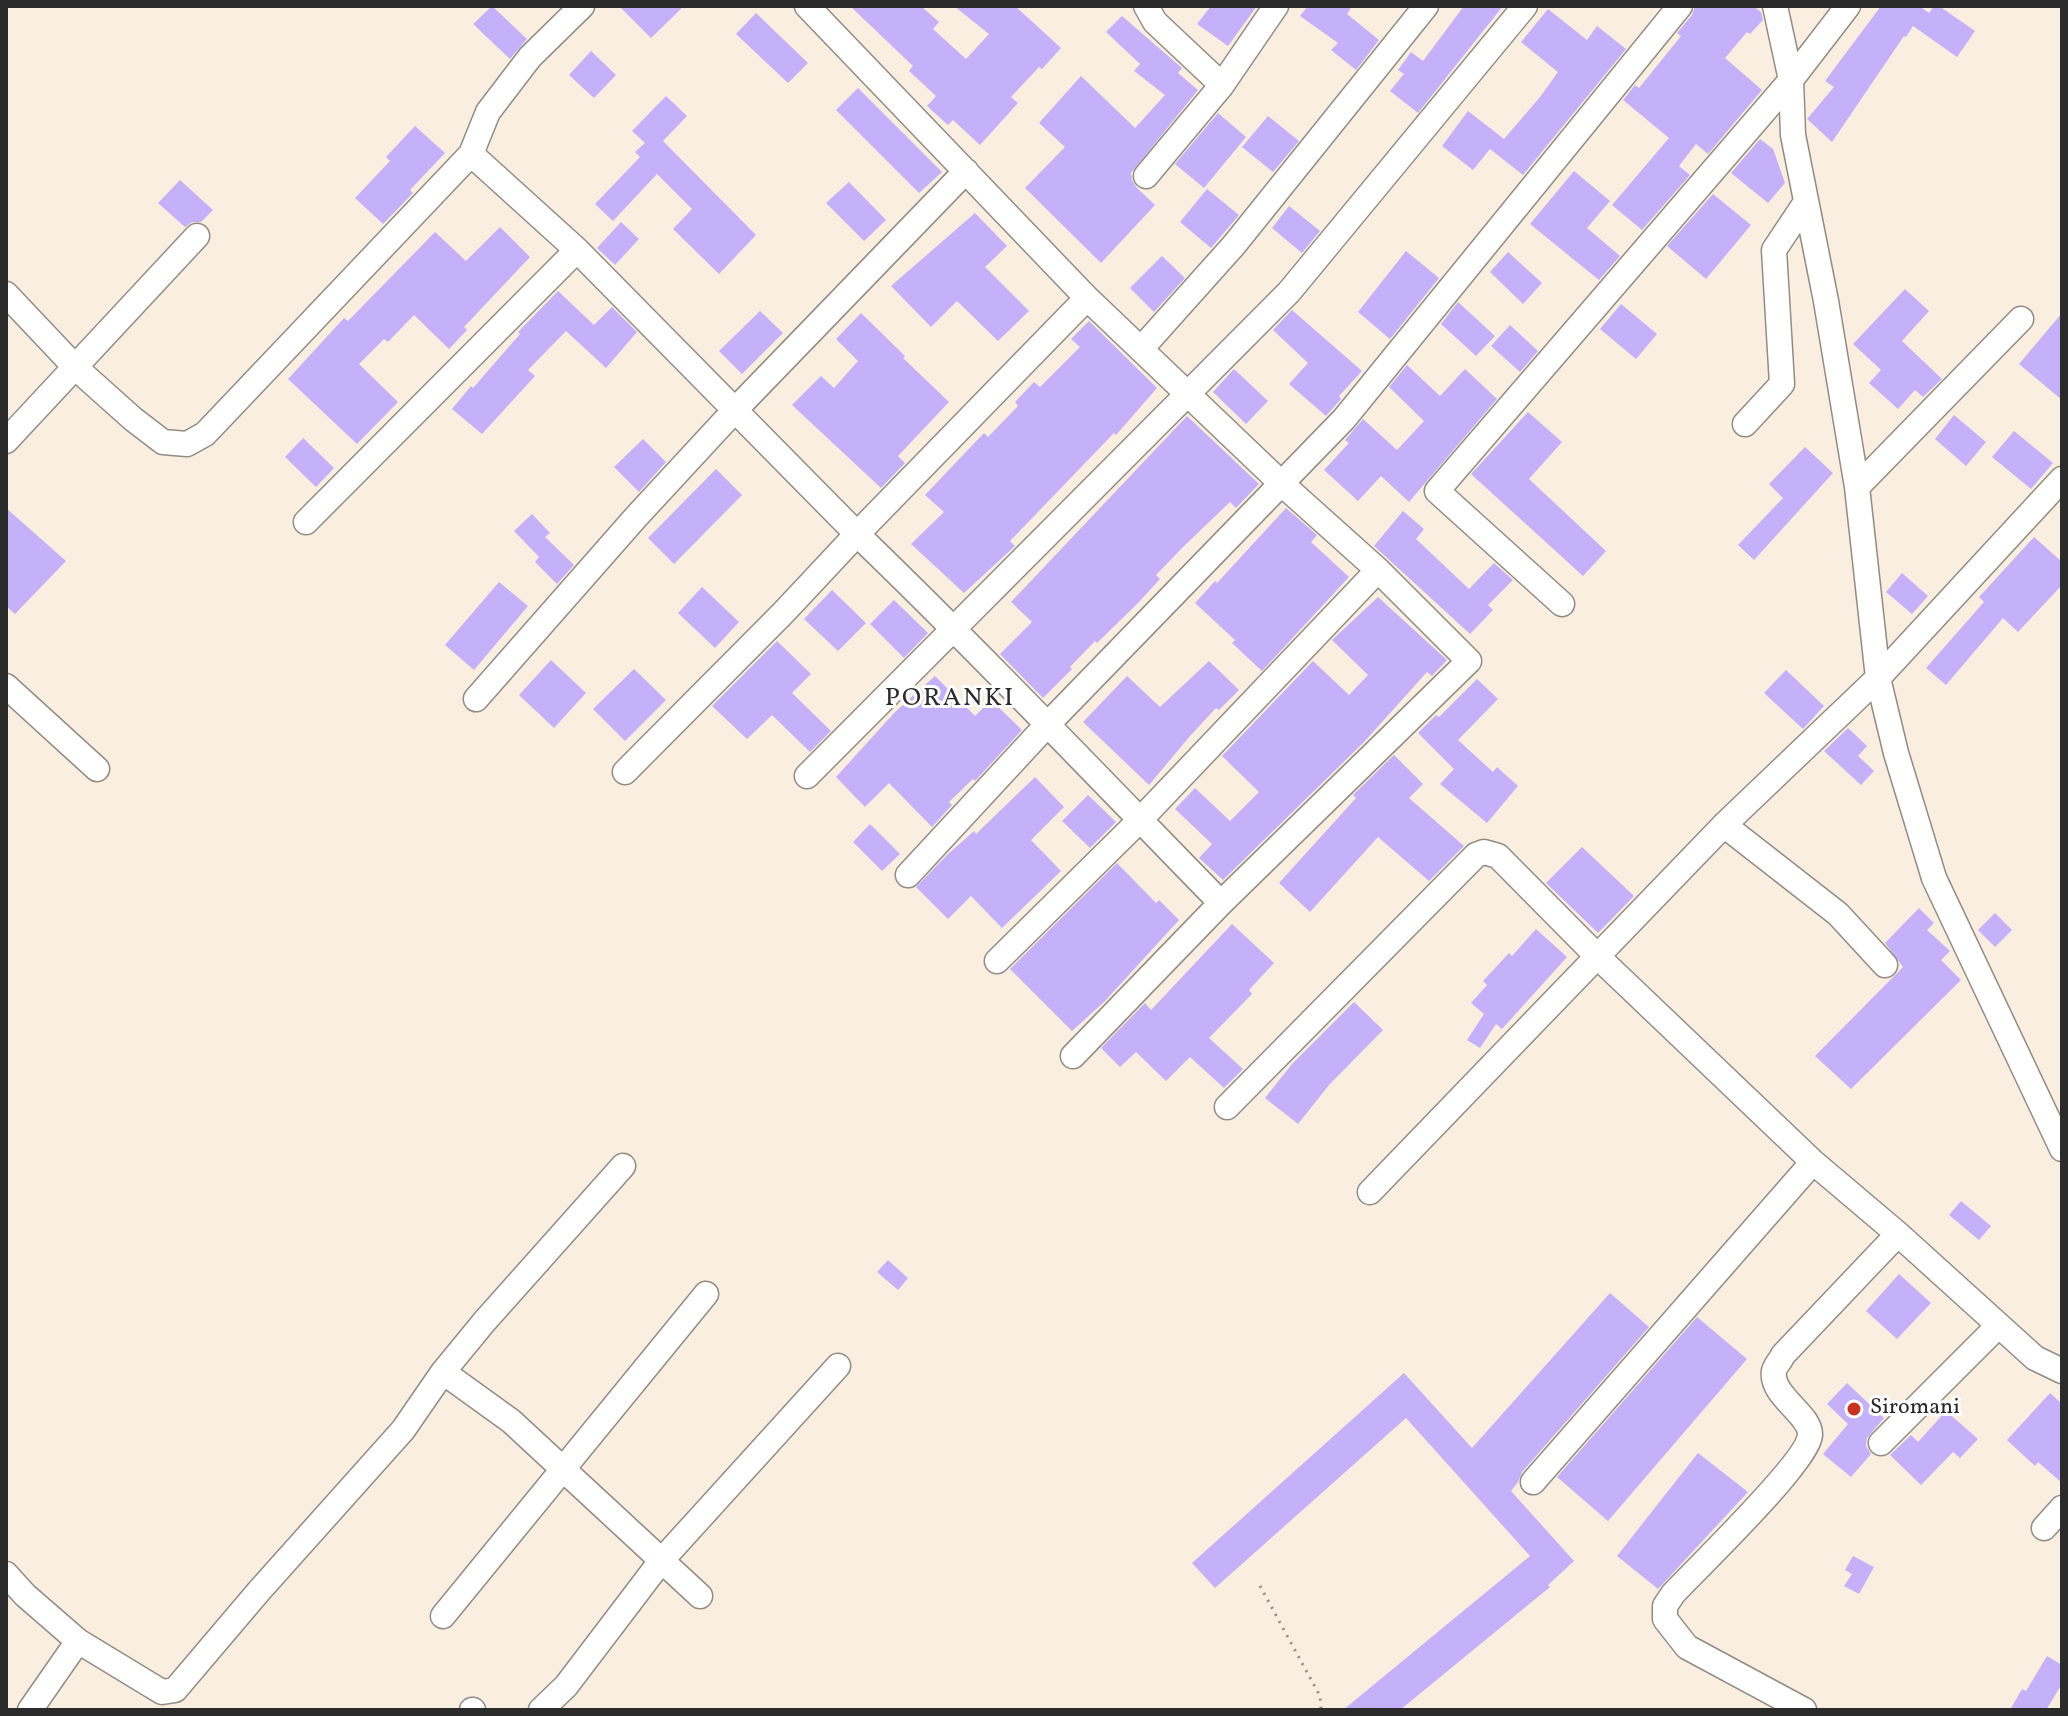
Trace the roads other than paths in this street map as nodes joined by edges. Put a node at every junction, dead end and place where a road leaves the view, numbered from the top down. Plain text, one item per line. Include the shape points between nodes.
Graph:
1 (582, 6) edge
2 (807, 6) edge
3 (1146, 6) edge
4 (1276, 6) edge
5 (1426, 6) edge
6 (1525, 6) edge
7 (1680, 6) edge
8 (1775, 6) edge
9 (1848, 6) edge
10 (1791, 80) junction
11 (1222, 85) junction
12 (471, 154) junction
13 (966, 171) junction
14 (1146, 176) dead end
15 (1806, 202) junction
16 (197, 236) dead end
17 (577, 250) junction
18 (6, 294) edge
19 (1087, 298) junction
20 (2021, 319) dead end
21 (1141, 349) junction
22 (76, 368) junction
23 (1186, 393) junction
24 (734, 411) junction
25 (1745, 424) dead end
26 (6, 441) edge
27 (2062, 479) edge
28 (1282, 484) junction
29 (1857, 487) junction
30 (306, 522) dead end
31 (857, 534) junction
32 (1378, 570) junction
33 (1562, 604) dead end
34 (955, 629) junction
35 (1878, 678) junction
36 (6, 686) edge
37 (476, 699) dead end
38 (1046, 726) junction
39 (97, 769) dead end
40 (625, 772) dead end
41 (807, 776) dead end
42 (1140, 820) junction
43 (1724, 825) junction
44 (908, 875) dead end
45 (1221, 903) junction
46 (1597, 956) junction
47 (997, 961) dead end
48 (1885, 965) dead end
49 (1073, 1056) dead end
50 (1227, 1107) dead end
51 (2062, 1149) edge
52 (1813, 1162) junction
53 (623, 1166) dead end
54 (1370, 1192) dead end
55 (1898, 1234) junction
56 (706, 1294) dead end
57 (1998, 1326) junction
58 (838, 1366) dead end
59 (2062, 1371) edge
60 (443, 1372) junction
61 (1881, 1443) dead end
62 (562, 1471) junction
63 (1533, 1482) dead end
64 (2062, 1508) edge
65 (2044, 1528) dead end
66 (661, 1561) junction
67 (6, 1574) edge
68 (700, 1596) dead end
69 (443, 1616) dead end
70 (78, 1641) junction
71 (30, 1710) edge
72 (541, 1710) edge
73 (1804, 1710) edge

1 - 12 street via 530,57 488,112
2 - 13 street
3 - 11 street via 1155,22
4 - 11 street
5 - 21 street via 1234,245
6 - 23 street via 1289,292
7 - 28 street via 1344,419
8 - 10 street
9 - 10 street
10 - 15 street via 1793,135
10 - 33 street via 1437,491
11 - 14 street
12 - 17 street
12 - 22 street via 205,434 187,444 163,442
13 - 19 street
13 - 24 street
15 - 25 street via 1774,250 1782,384
15 - 29 street
16 - 22 street
17 - 24 street
17 - 30 street
18 - 22 street
19 - 21 street
19 - 31 street
20 - 29 street
21 - 23 street
22 - 26 street
23 - 28 street
23 - 34 street
24 - 31 street
24 - 37 street
27 - 35 street
28 - 32 street
28 - 38 street
29 - 35 street
31 - 34 street
31 - 40 street
32 - 42 street
32 - 45 street via 1469,661
34 - 38 street
34 - 41 street
35 - 43 street
35 - 51 street via 1934,878
36 - 39 street
38 - 42 street
38 - 44 street
42 - 45 street
42 - 47 street
43 - 46 street
43 - 48 street via 1838,914
45 - 49 street
46 - 50 street via 1498,856 1476,855
46 - 52 street
46 - 54 street
52 - 55 street
52 - 63 street
53 - 60 street
55 - 57 street
55 - 73 street via 1774,1370 1781,1393 1809,1427 1806,1446 1665,1606 1665,1619 1687,1647
56 - 62 street
57 - 59 street via 2035,1358
57 - 61 street
58 - 66 street
60 - 62 street via 511,1421
60 - 70 street via 403,1430 175,1690 162,1692
62 - 66 street
62 - 69 street
64 - 65 street
66 - 68 street
66 - 72 street via 566,1686
67 - 70 street
70 - 71 street

